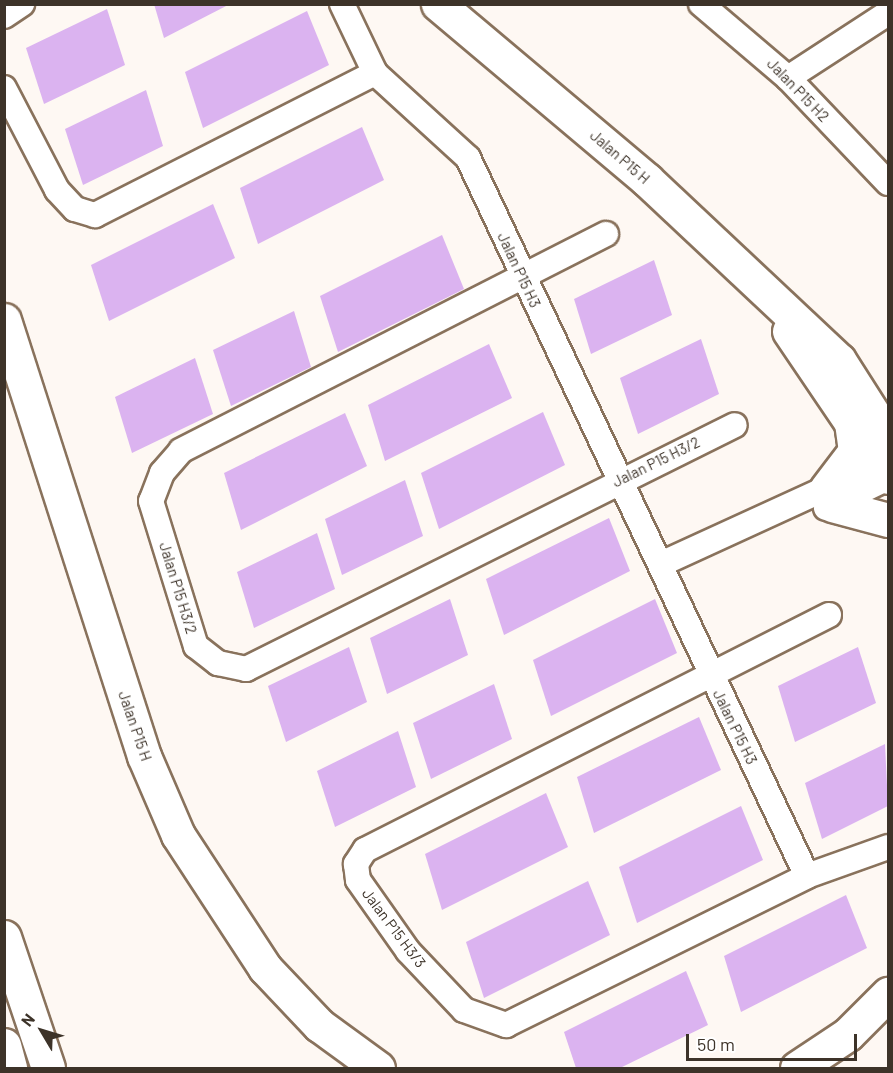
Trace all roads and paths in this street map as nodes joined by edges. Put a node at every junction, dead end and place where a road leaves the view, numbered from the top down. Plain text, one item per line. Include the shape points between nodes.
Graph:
1 (22, 4) edge
2 (342, 4) edge
3 (438, 4) edge
4 (453, 4) edge
5 (701, 4) edge
6 (888, 13) edge
7 (4, 16) edge
8 (478, 39) junction
9 (375, 73) junction
10 (788, 78) junction
11 (4, 88) edge
12 (888, 183) edge
13 (606, 234) dead end
14 (523, 278) junction
15 (755, 283) junction
16 (4, 320) edge
17 (851, 421) junction
18 (735, 424) dead end
19 (887, 463) edge
20 (618, 480) junction
21 (829, 497) junction
22 (888, 520) edge
23 (664, 570) junction
24 (829, 615) dead end
25 (712, 678) junction
26 (888, 847) edge
27 (807, 876) junction
28 (4, 937) edge
29 (888, 994) edge
30 (888, 1004) edge
31 (4, 1045) edge
32 (823, 1062) edge
33 (10, 1068) edge
34 (48, 1068) edge
35 (378, 1068) edge

1 - 7 street
2 - 9 street, Jalan P15 H3
3 - 8 street, Jalan P15 H
4 - 8 street, Jalan P15 H
5 - 10 street, Jalan P15 H2
6 - 10 street
8 - 15 street, Jalan P15 H via 638,172
9 - 11 street via 95,215 75,208 57,190 20,127
9 - 14 street, Jalan P15 H3 via 468,158
10 - 12 street, Jalan P15 H2
13 - 14 street, Jalan P15 H3/2
14 - 20 street, Jalan P15 H3
14 - 20 street, Jalan P15 H3/2 via 181,451 162,473 151,501 196,646 218,663 246,669
15 - 17 street, Jalan P15 H
15 - 19 street, Jalan P15 H via 840,360
16 - 35 street, Jalan P15 H via 144,756 178,835 266,968 319,1024
17 - 19 street, Jalan P15 H
17 - 21 street via 855,451
18 - 20 street, Jalan P15 H3/2
19 - 21 street
20 - 23 street, Jalan P15 H3
21 - 22 street
21 - 23 street
23 - 25 street, Jalan P15 H3
24 - 25 street, Jalan P15 H3/3
25 - 27 street, Jalan P15 H3
25 - 27 street, Jalan P15 H3/3 via 365,850 357,864 358,880 408,951 464,1010 506,1025
26 - 27 street, Jalan P15 H3/3
28 - 34 street
29 - 32 street
30 - 32 street
31 - 33 street

